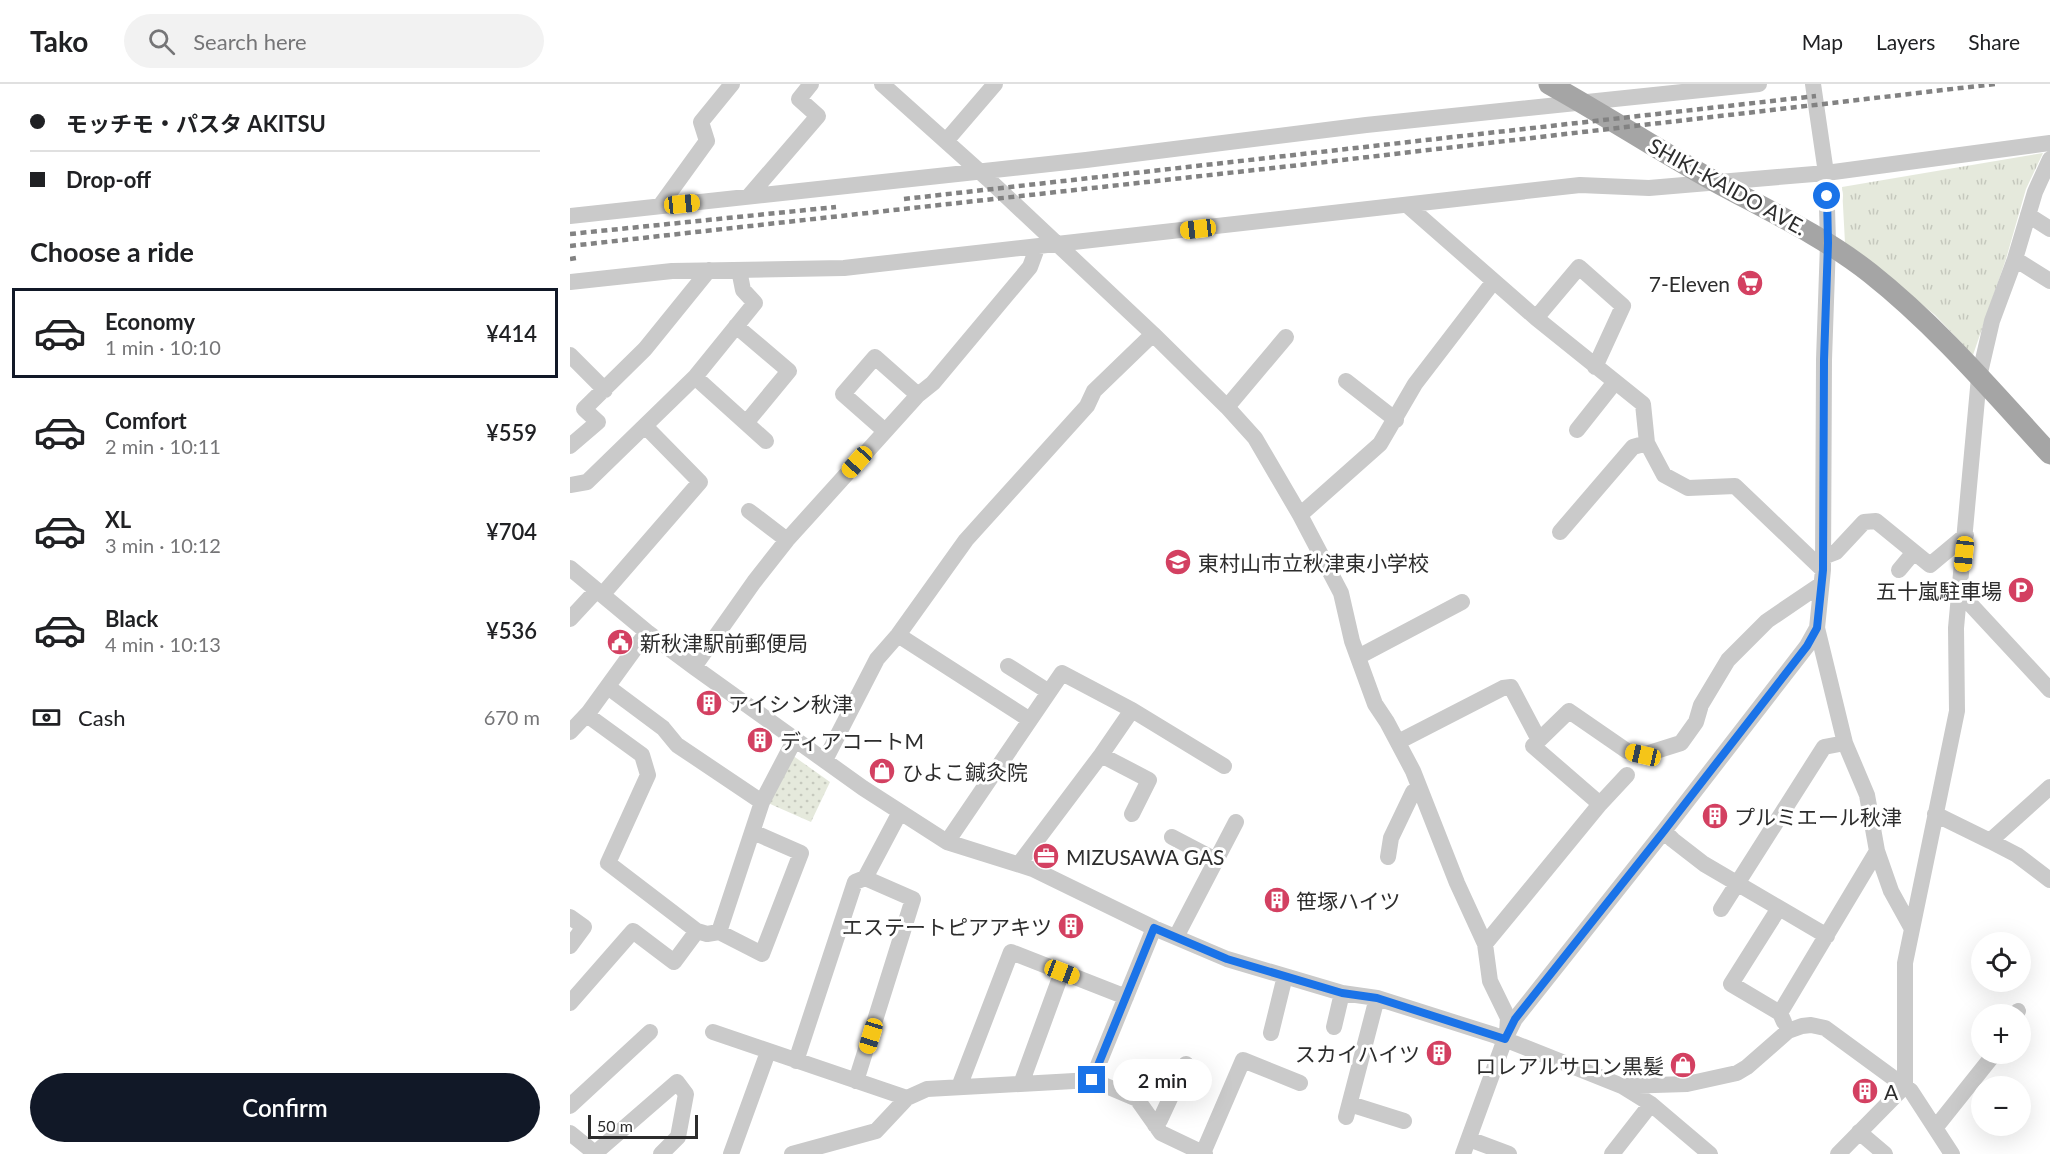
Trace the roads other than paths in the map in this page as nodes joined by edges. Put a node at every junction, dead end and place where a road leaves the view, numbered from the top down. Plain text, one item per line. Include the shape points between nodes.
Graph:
1 (732, 84) edge
2 (811, 84) edge
3 (882, 84) edge
4 (995, 84) edge
5 (1759, 84) edge
6 (1557, 86) edge
7 (1724, 86) edge
8 (1813, 86) edge
9 (1581, 102) junction
10 (946, 141) junction
11 (2050, 143) edge
12 (2050, 159) edge
13 (1825, 165) junction
14 (984, 175) junction
15 (1715, 181) junction
16 (749, 196) junction
17 (1407, 205) junction
18 (660, 206) junction
19 (2028, 215) junction
20 (570, 216) edge
21 (2050, 229) edge
22 (1055, 242) junction
23 (1828, 243) junction
24 (1037, 248) junction
25 (2015, 260) junction
26 (709, 270) junction
27 (739, 270) junction
28 (1494, 281) junction
29 (2050, 281) edge
30 (570, 282) edge
31 (1536, 318) junction
32 (736, 326) junction
33 (1153, 334) junction
34 (1286, 337) dead end
35 (570, 355) edge
36 (1595, 367) junction
37 (695, 377) junction
38 (1980, 377) junction
39 (1346, 381) dead end
40 (1615, 382) junction
41 (605, 390) junction
42 (918, 395) junction
43 (1227, 407) junction
44 (1396, 420) junction
45 (746, 423) junction
46 (645, 426) junction
47 (1577, 430) dead end
48 (885, 431) junction
49 (766, 441) dead end
50 (1647, 443) junction
51 (570, 446) edge
52 (2050, 452) edge
53 (570, 485) edge
54 (749, 511) dead end
55 (1300, 515) junction
56 (1564, 522) dead end
57 (1966, 535) junction
58 (787, 540) junction
59 (1914, 552) junction
60 (570, 568) edge
61 (1899, 570) dead end
62 (1822, 571) junction
63 (599, 593) junction
64 (1960, 593) junction
65 (1461, 602) dead end
66 (570, 620) edge
67 (1817, 628) junction
68 (647, 632) junction
69 (897, 634) junction
70 (1358, 657) junction
71 (1008, 666) dead end
72 (694, 667) junction
73 (608, 687) junction
74 (2050, 690) edge
75 (1049, 692) junction
76 (1132, 710) junction
77 (587, 715) junction
78 (1030, 720) junction
79 (570, 732) edge
80 (795, 739) junction
81 (1539, 740) junction
82 (1398, 742) junction
83 (1845, 743) junction
84 (1101, 755) junction
85 (825, 760) junction
86 (1224, 766) dead end
87 (1627, 775) dead end
88 (2050, 787) edge
89 (1420, 790) junction
90 (762, 802) junction
91 (1600, 804) junction
92 (900, 812) junction
93 (1132, 814) dead end
94 (1935, 814) junction
95 (1236, 822) dead end
96 (1664, 831) junction
97 (753, 832) junction
98 (1172, 837) dead end
99 (1990, 841) junction
100 (947, 842) junction
101 (1877, 851) junction
102 (1388, 857) dead end
103 (1216, 860) junction
104 (1019, 864) junction
105 (865, 878) junction
106 (2050, 880) edge
107 (1737, 883) junction
108 (1779, 908) junction
109 (1721, 909) dead end
110 (570, 917) edge
111 (1154, 928) junction
112 (1912, 929) junction
113 (697, 931) junction
114 (719, 933) junction
115 (1827, 936) junction
116 (1176, 937) junction
117 (1485, 944) junction
118 (570, 946) edge
119 (1062, 972) junction
120 (1285, 976) junction
121 (1342, 993) junction
122 (1126, 997) junction
123 (1377, 998) junction
124 (570, 1003) edge
125 (1780, 1013) junction
126 (1334, 1027) dead end
127 (1788, 1031) junction
128 (651, 1032) dead end
129 (713, 1032) dead end
130 (1271, 1033) dead end
131 (1505, 1039) junction
132 (768, 1052) junction
133 (796, 1061) junction
134 (1186, 1064) dead end
135 (1986, 1064) edge
136 (1294, 1076) dead end
137 (1092, 1080) junction
138 (856, 1081) junction
139 (1021, 1084) junction
140 (1622, 1086) junction
141 (1905, 1086) junction
142 (959, 1087) junction
143 (907, 1098) junction
144 (1651, 1104) junction
145 (570, 1106) edge
146 (1404, 1121) dead end
147 (1155, 1125) junction
148 (1936, 1127) junction
149 (1859, 1132) junction
150 (570, 1133) edge
151 (1466, 1146) edge
152 (595, 1154) edge
153 (661, 1154) edge
154 (731, 1154) edge
155 (792, 1154) edge
156 (1204, 1154) edge
157 (1509, 1154) edge
158 (1612, 1154) edge
159 (1710, 1154) edge
160 (1838, 1154) edge
161 (1884, 1154) edge
162 (1952, 1154) edge

1 - 18 street via 701,122 707,141
2 - 16 street via 798,99 818,116
3 - 10 street
4 - 10 street
5 - 7 street
6 - 9 main road, SHIKI-KAIDO AVE.
7 - 9 street
8 - 13 street
9 - 14 street via 1366,125
9 - 15 main road, SHIKI-KAIDO AVE.
10 - 14 street
11 - 13 street
12 - 19 street
13 - 15 street
13 - 23 street
14 - 16 street
14 - 22 street
15 - 17 street via 1649,188 1580,185
15 - 23 main road, SHIKI-KAIDO AVE.
16 - 18 street
17 - 22 street
17 - 28 street
18 - 20 street
19 - 21 street
19 - 25 street
22 - 24 street
22 - 33 street
23 - 38 main road, SHIKI-KAIDO AVE. via 1901,298
23 - 62 street
24 - 27 street via 844,268
24 - 42 street via 1030,267 933,383
25 - 29 street
25 - 38 street via 1992,321
26 - 27 street
26 - 30 street
26 - 41 street via 645,349
27 - 32 street via 742,290 755,303
28 - 31 street
28 - 44 street via 1415,384
31 - 36 street
31 - 36 street via 1579,267 1623,306
32 - 37 street
32 - 45 street via 789,371
33 - 43 street
33 - 69 street via 1094,391 1087,406 966,540
34 - 43 street
35 - 41 street
36 - 40 street
37 - 45 street
37 - 46 street
38 - 52 main road, SHIKI-KAIDO AVE.
38 - 57 street
39 - 44 street
40 - 47 street
40 - 50 street via 1643,404
41 - 51 street via 584,409 598,422
42 - 48 street
42 - 48 street via 874,357 843,394
43 - 55 street via 1255,438
44 - 55 street via 1380,444
45 - 49 street
46 - 53 street via 587,482
46 - 63 street via 700,482
48 - 58 street
50 - 56 street via 1633,447
50 - 62 street via 1664,475 1688,488 1735,486
54 - 58 street
55 - 70 street via 1341,593
57 - 59 street via 1930,565
57 - 64 street
58 - 72 street
59 - 61 street
59 - 62 street via 1876,521 1864,522
60 - 63 street
62 - 67 street
62 - 81 street via 1728,660 1681,743 1643,755 1627,751 1569,711
63 - 66 street
63 - 68 street
64 - 74 street
64 - 94 street via 1956,627 1957,711
65 - 70 street
67 - 83 street
67 - 96 street
68 - 72 street
68 - 73 street
69 - 78 street
69 - 85 street via 877,659
70 - 82 street via 1375,704
71 - 75 street
72 - 80 street
73 - 77 street
73 - 90 street via 663,728 677,745
75 - 76 street via 1062,673
75 - 78 street
76 - 84 street
76 - 86 street
77 - 79 street
77 - 113 street via 642,755 648,775 608,863
78 - 100 street
80 - 85 street
80 - 90 street
81 - 82 street via 1511,687
81 - 91 street via 1533,746
82 - 89 street
83 - 101 street via 1867,795
83 - 107 street via 1824,747
84 - 93 street via 1149,780
84 - 104 street
85 - 92 street
87 - 91 street
88 - 99 street
89 - 102 street via 1413,792 1391,838
89 - 117 street
90 - 97 street
91 - 117 street
92 - 100 street
92 - 105 street
94 - 99 street
94 - 112 street
95 - 103 street
96 - 107 street via 1704,864
96 - 131 street via 1515,1019
97 - 114 street
97 - 114 street via 801,853 762,954
98 - 103 street
99 - 106 street
100 - 104 street
101 - 112 street via 1891,891
101 - 115 street
103 - 116 street
104 - 111 street
105 - 133 street via 855,882
105 - 138 street via 913,898
107 - 108 street
107 - 109 street
108 - 115 street
108 - 125 street via 1731,984
110 - 118 street via 584,927
111 - 116 street
111 - 122 street
112 - 141 street via 1905,963
113 - 114 street
113 - 124 street via 674,962 633,931
115 - 125 street
116 - 120 street via 1227,959
117 - 131 street via 1490,981 1508,1018
119 - 122 street
119 - 139 street
119 - 142 street via 1011,952
120 - 121 street
120 - 130 street
121 - 123 street
121 - 126 street
122 - 137 street
123 - 131 street
123 - 146 street via 1348,1110
125 - 127 street
127 - 140 street via 1737,1073 1687,1083
127 - 141 street via 1811,1025 1824,1028
128 - 145 street
129 - 132 street
131 - 140 street
131 - 151 street
132 - 133 street
132 - 154 street
133 - 138 street
134 - 147 street
135 - 148 street
136 - 156 street via 1243,1060 1223,1090
137 - 139 street
137 - 147 street via 1137,1100
138 - 143 street
139 - 142 street
140 - 144 street
141 - 148 street
141 - 149 street
142 - 143 street via 927,1089
143 - 155 street via 876,1131
144 - 158 street
144 - 159 street
147 - 156 street via 1161,1133
148 - 162 street
149 - 160 street
149 - 161 street
150 - 152 street
151 - 157 street
152 - 153 street via 677,1082 686,1094 678,1137

